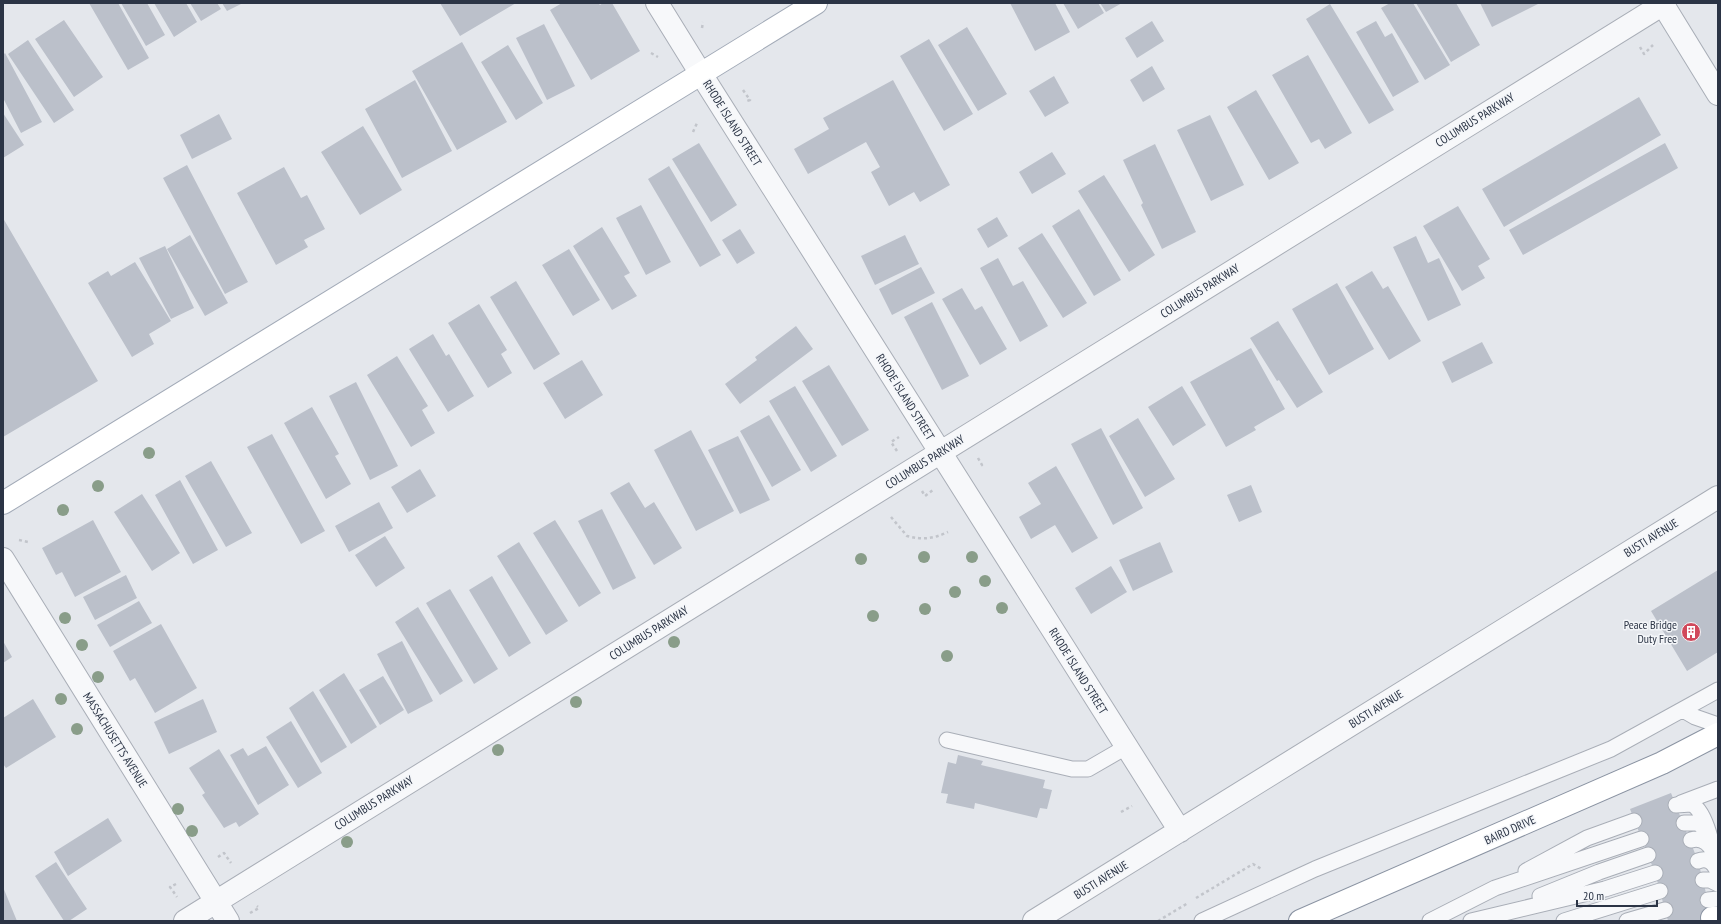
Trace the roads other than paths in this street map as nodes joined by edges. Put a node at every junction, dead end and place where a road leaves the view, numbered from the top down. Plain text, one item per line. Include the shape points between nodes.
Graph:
1 (657, 3) edge
2 (816, 3) edge
3 (1663, 3) edge
4 (701, 74) junction
5 (1718, 94) edge
6 (940, 452) junction
7 (1718, 497) edge
8 (3, 503) edge
9 (3, 559) edge
10 (1718, 690) edge
11 (1683, 710) junction
12 (1718, 725) edge
13 (1718, 734) edge
14 (947, 740) dead end
15 (1126, 747) junction
16 (1718, 789) edge
17 (1634, 821) dead end
18 (1684, 823) dead end
19 (1180, 831) junction
20 (1707, 832) junction
21 (1641, 839) dead end
22 (1691, 840) dead end
23 (1713, 852) junction
24 (1648, 855) dead end
25 (1698, 861) dead end
26 (1718, 871) edge
27 (1655, 873) dead end
28 (1703, 880) dead end
29 (1718, 884) edge
30 (1495, 888) junction
31 (1660, 891) dead end
32 (216, 902) junction
33 (1665, 910) dead end
34 (1498, 913) junction
35 (238, 918) edge
36 (185, 921) edge
37 (1034, 921) edge
38 (1202, 921) edge
39 (1300, 921) edge
40 (1430, 921) edge
41 (1471, 921) edge
42 (1564, 921) edge
43 (1627, 921) edge

1 - 4 street, RHODE ISLAND STREET
2 - 4 main road
3 - 5 street
3 - 6 street, COLUMBUS PARKWAY
4 - 6 street, RHODE ISLAND STREET
4 - 8 main road
6 - 15 street, RHODE ISLAND STREET
6 - 32 street, COLUMBUS PARKWAY
7 - 19 street, BUSTI AVENUE
9 - 32 street, MASSACHUSETTS AVENUE
10 - 11 lane
11 - 12 lane
11 - 38 lane via 1611,749 1315,869
13 - 39 main road, BAIRD DRIVE via 1662,763
14 - 15 lane via 1072,770 1088,769
15 - 19 street, RHODE ISLAND STREET
16 - 20 lane via 1678,804 1696,805 1702,814
17 - 30 lane via 1587,838
18 - 20 lane via 1698,823
19 - 37 street, BUSTI AVENUE
20 - 23 lane
21 - 30 lane
22 - 23 lane via 1703,840
23 - 26 lane
24 - 34 lane
25 - 26 lane via 1710,861
27 - 34 lane via 1605,889
28 - 29 lane
30 - 40 lane
31 - 42 lane
32 - 35 street, MASSACHUSETTS AVENUE
32 - 36 street, COLUMBUS PARKWAY
33 - 43 lane
34 - 41 lane

